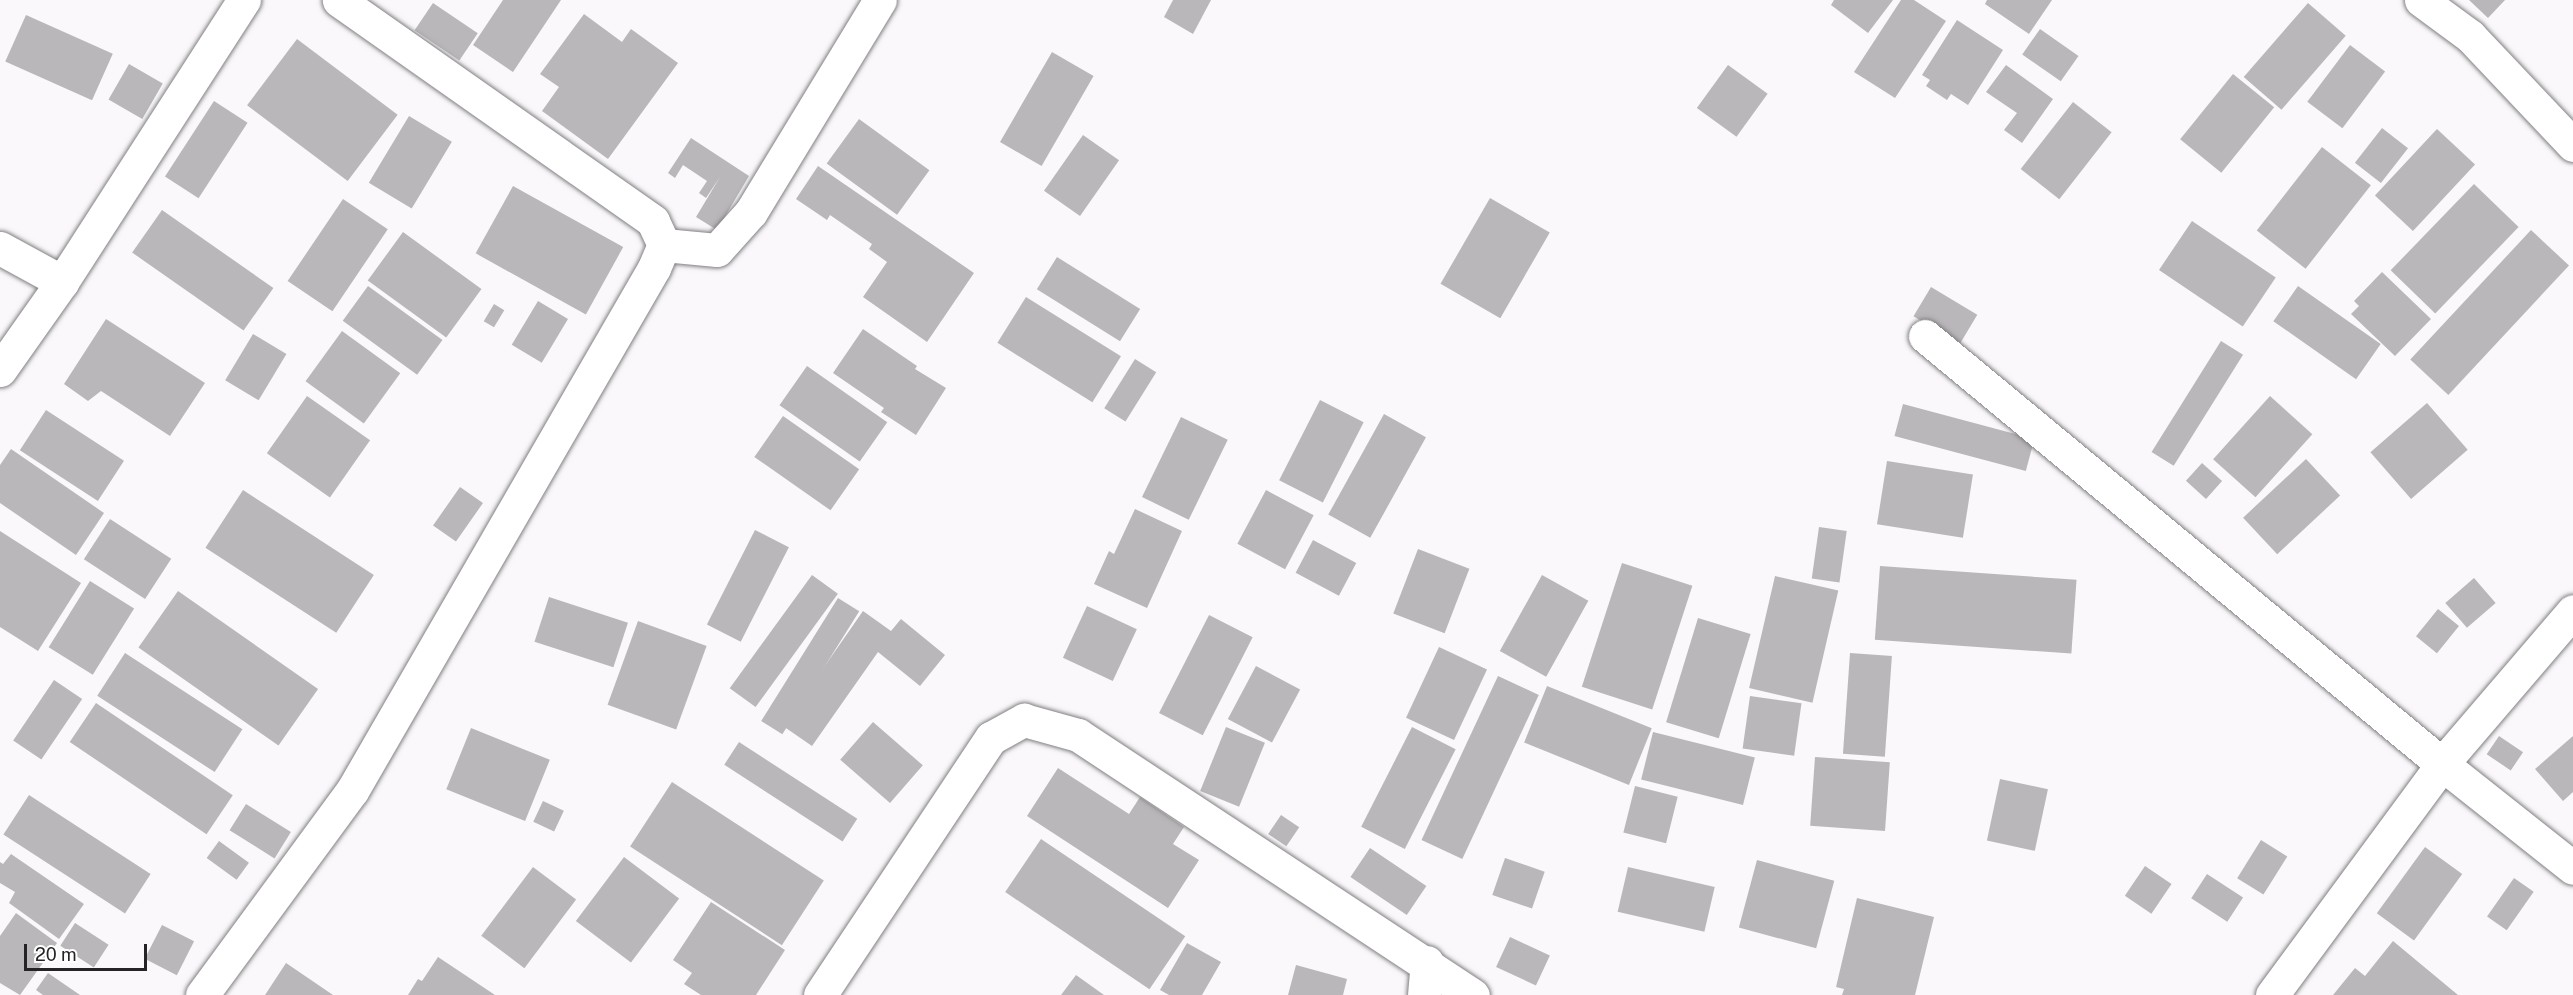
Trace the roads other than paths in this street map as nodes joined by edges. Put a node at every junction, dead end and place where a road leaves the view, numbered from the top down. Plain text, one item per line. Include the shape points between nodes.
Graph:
1 (244, 0) edge
2 (339, 0) edge
3 (880, 0) edge
4 (2421, 0) edge
5 (2573, 145) edge
6 (664, 245) junction
7 (0, 248) edge
8 (62, 282) junction
9 (1926, 336) dead end
10 (0, 370) edge
11 (2573, 612) edge
12 (2442, 764) junction
13 (2573, 868) edge
14 (1427, 962) junction
15 (202, 995) edge
16 (820, 995) edge
17 (1424, 995) edge
18 (1473, 995) edge
19 (2272, 995) edge

1 - 8 street
2 - 6 street via 653,221
3 - 6 street via 751,212 717,250
4 - 5 street via 2470,36
6 - 15 street via 352,792
7 - 8 street
8 - 10 street
9 - 12 street
11 - 12 street
12 - 13 street
12 - 19 street
14 - 16 street via 1078,735 1024,720 991,738
14 - 17 street
14 - 18 street

